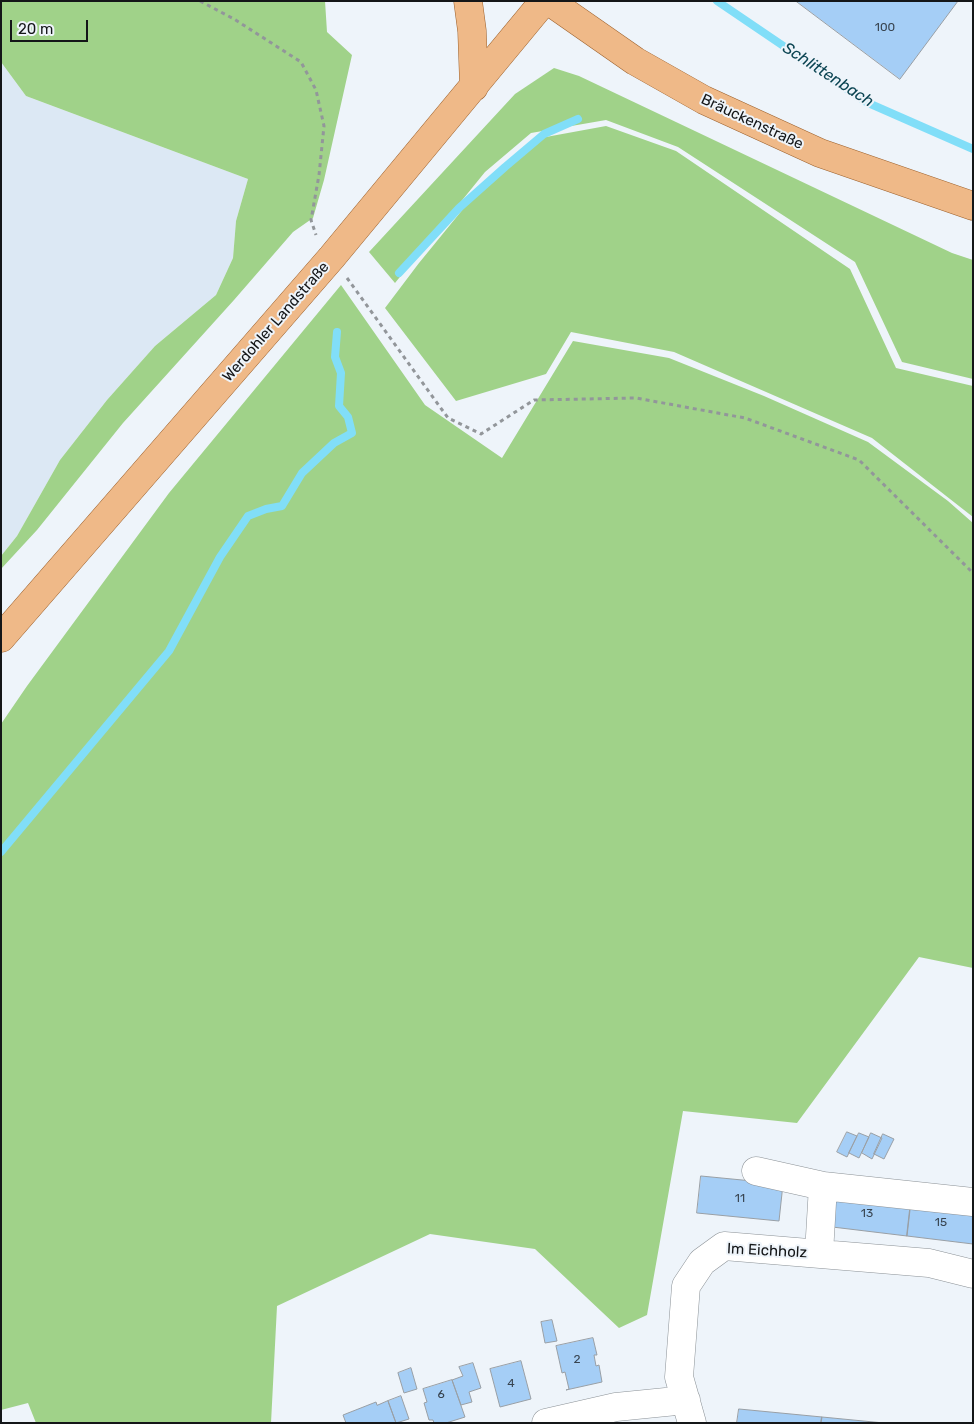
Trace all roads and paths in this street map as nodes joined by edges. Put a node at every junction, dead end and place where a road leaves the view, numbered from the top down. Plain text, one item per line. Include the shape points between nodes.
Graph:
1 (200, 1) edge
2 (468, 1) edge
3 (544, 1) edge
4 (549, 1) edge
5 (474, 87) junction
6 (973, 206) edge
7 (332, 257) junction
8 (973, 573) edge
9 (1, 638) edge
10 (756, 1171) dead end
11 (823, 1186) junction
12 (973, 1202) edge
13 (819, 1253) junction
14 (973, 1274) edge
15 (689, 1411) edge
16 (546, 1423) edge

1 - 7 path via 301,62 316,90 324,126 311,220 317,238
2 - 5 main road
3 - 5 main road, Werdohler Landstraße
4 - 6 main road, Bräuckenstraße via 635,61 704,100 820,153
5 - 7 main road, Werdohler Landstraße
7 - 8 path via 448,418 481,434 534,400 636,398 745,418 858,460
7 - 9 main road, Werdohler Landstraße
10 - 11 street
11 - 12 street
11 - 13 street
13 - 14 street, Im Eichholz via 929,1263
13 - 15 street, Im Eichholz via 724,1246 702,1262 686,1286 679,1377
15 - 16 street via 616,1408

